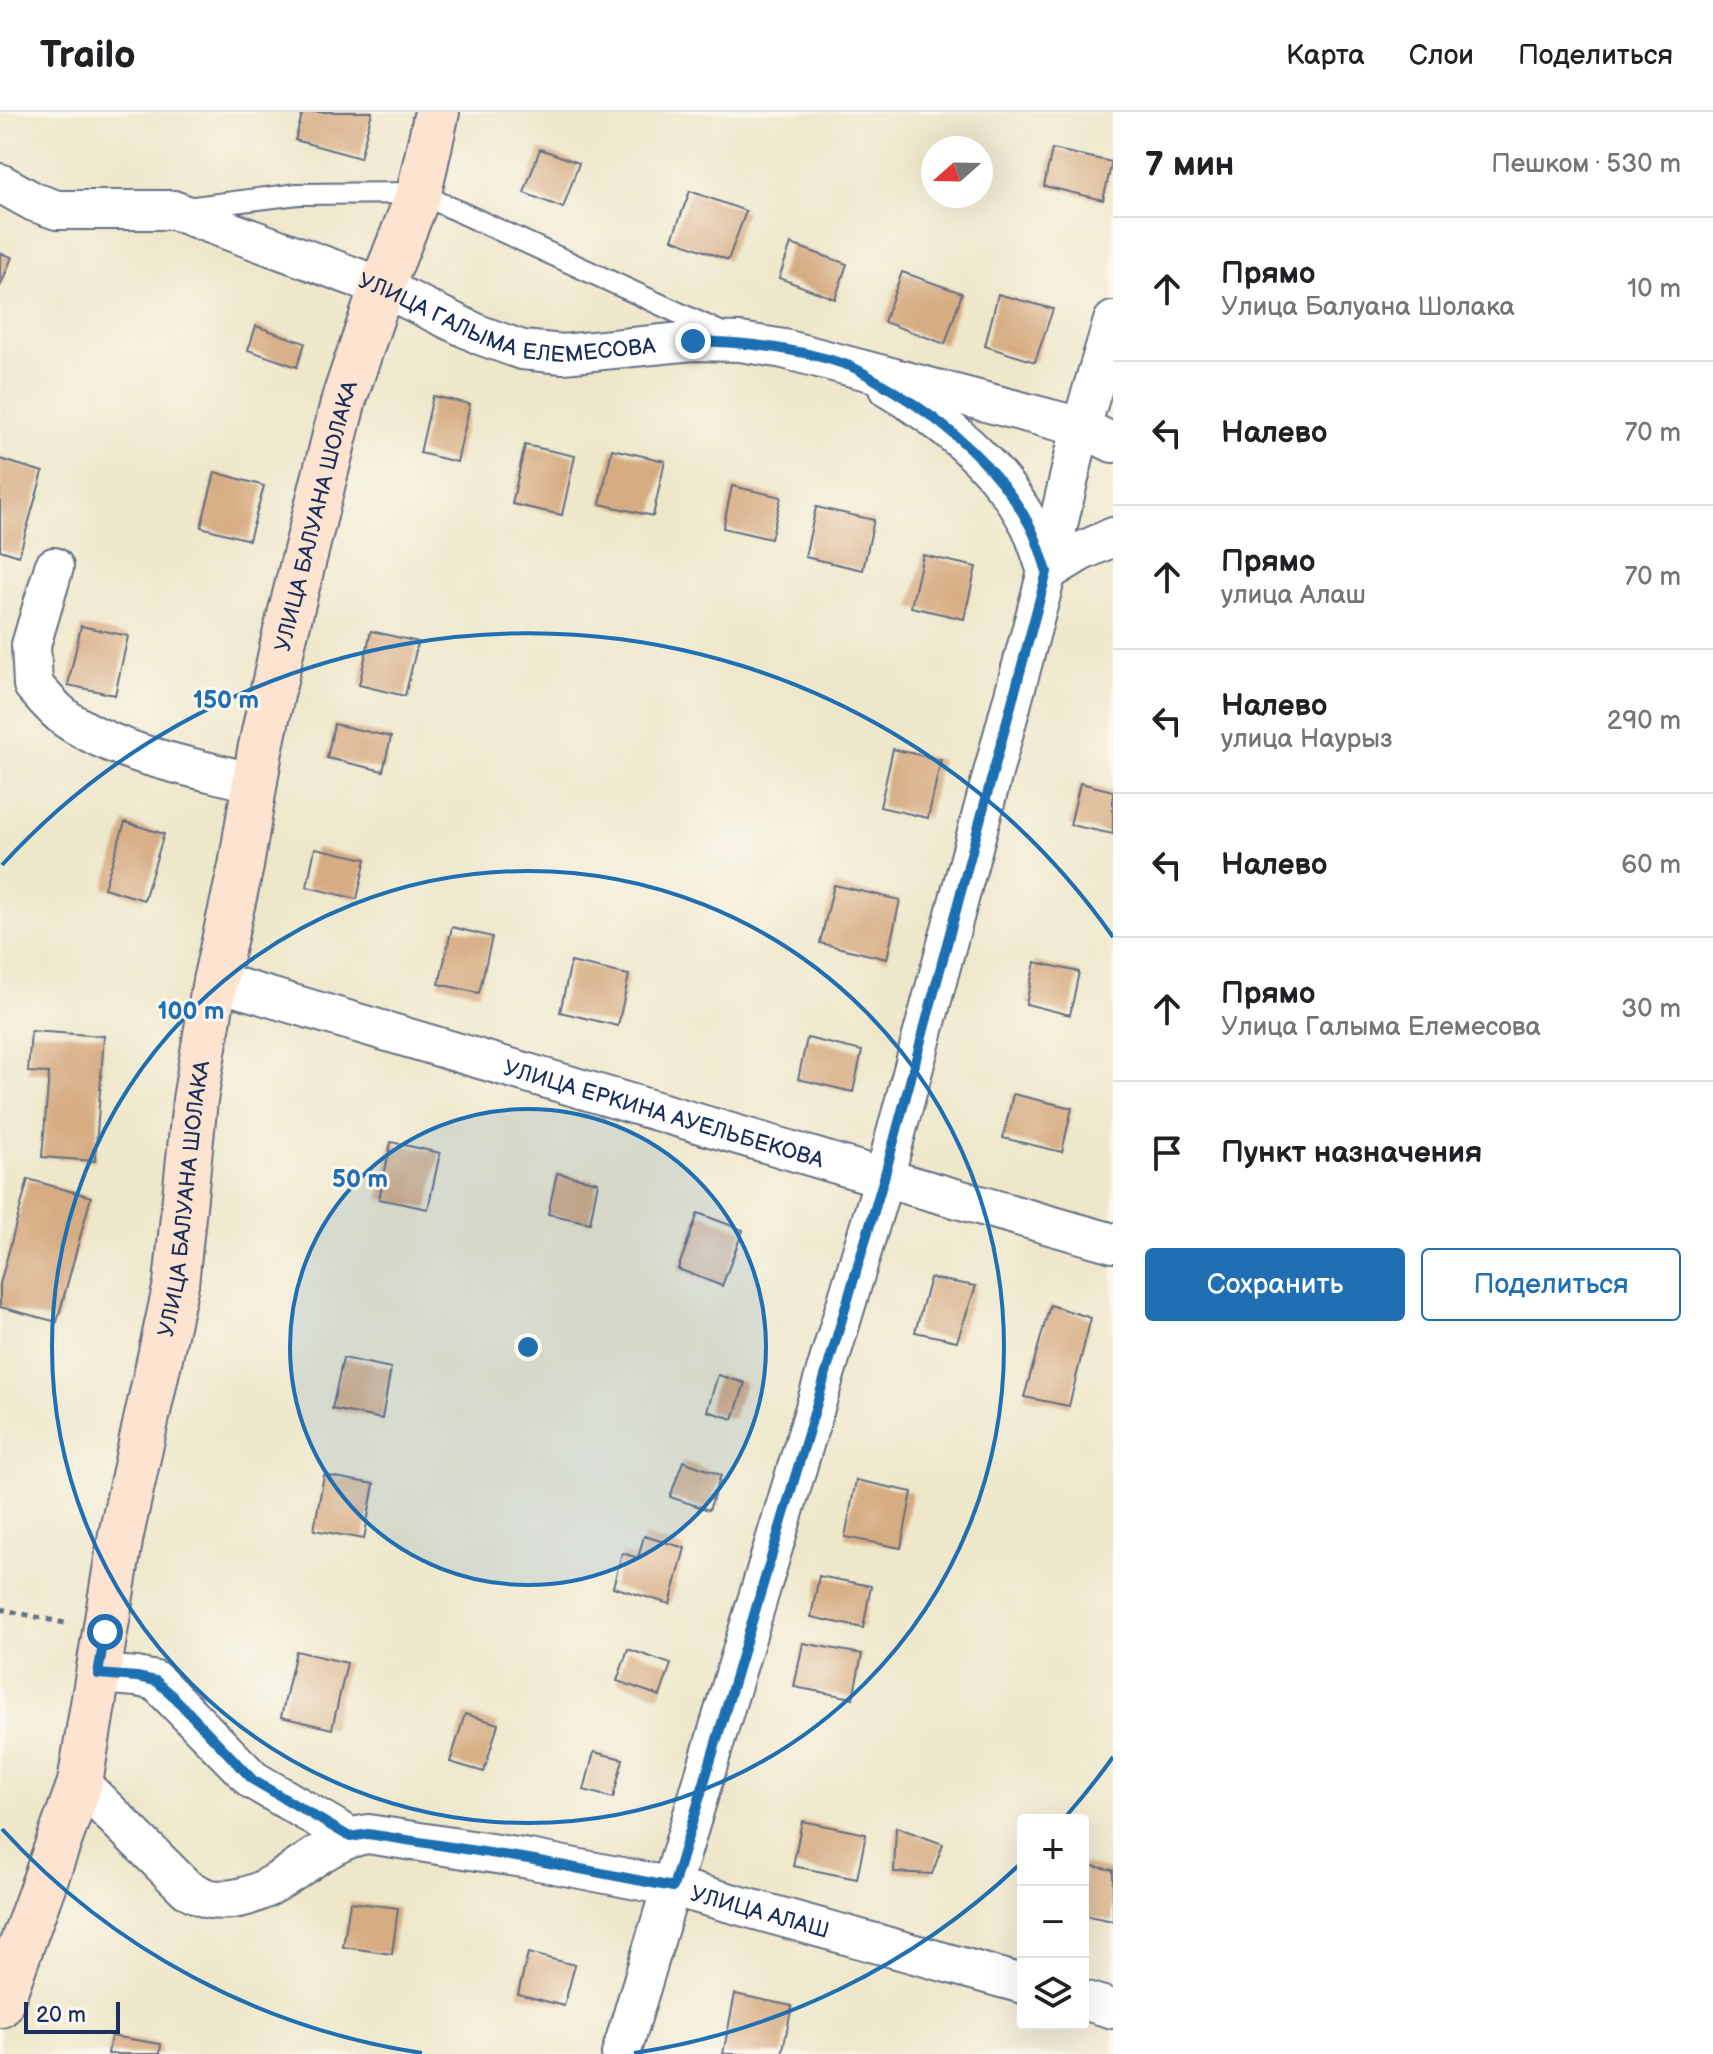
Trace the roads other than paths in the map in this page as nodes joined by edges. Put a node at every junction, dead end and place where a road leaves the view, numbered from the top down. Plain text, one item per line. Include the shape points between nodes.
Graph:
1 (437, 112) edge
2 (0, 183) edge
3 (419, 193) junction
4 (173, 210) junction
5 (382, 287) junction
6 (1113, 321) edge
7 (740, 342) junction
8 (852, 367) junction
9 (1097, 435) edge
10 (1113, 537) edge
11 (54, 567) dead end
12 (1047, 572) junction
13 (255, 783) junction
14 (215, 981) junction
15 (884, 1178) junction
16 (1113, 1243) edge
17 (98, 1674) junction
18 (80, 1783) junction
19 (350, 1837) junction
20 (673, 1887) junction
21 (1017, 1982) edge
22 (1089, 2002) edge
23 (0, 2005) edge
24 (1113, 2009) edge
25 (621, 2054) edge

1 - 3 street, УЛИЦА БАЛУАНА ШОЛАКА
2 - 4 street, УЛИЦА ГАЛЫМА ЕЛЕМЕСОВА via 57,210
3 - 4 lane via 298,194
3 - 5 street, УЛИЦА БАЛУАНА ШОЛАКА
3 - 7 lane
4 - 5 street, УЛИЦА ГАЛЫМА ЕЛЕМЕСОВА
5 - 7 street, УЛИЦА ГАЛЫМА ЕЛЕМЕСОВА via 522,350 563,354 693,341
5 - 13 street, УЛИЦА БАЛУАНА ШОЛАКА via 344,399 283,643
6 - 9 street
7 - 8 street, УЛИЦА ГАЛЫМА ЕЛЕМЕСОВА
8 - 9 street, УЛИЦА ГАЛЫМА ЕЛЕМЕСОВА
8 - 12 street via 921,407 971,448 1012,496 1032,529
9 - 12 street
10 - 12 street
11 - 13 street via 31,645 33,685 65,718 97,736
12 - 15 street
13 - 14 street, УЛИЦА БАЛУАНА ШОЛАКА
14 - 15 street, УЛИЦА ЕРКИНА АУЕЛЬБЕКОВА
14 - 17 street, УЛИЦА БАЛУАНА ШОЛАКА via 195,1100 176,1284 121,1535
15 - 16 street, УЛИЦА ЕРКИНА АУЕЛЬБЕКОВА
15 - 20 street
17 - 18 street, УЛИЦА БАЛУАНА ШОЛАКА
17 - 19 street via 156,1681 253,1780
18 - 19 street via 187,1889 209,1899 236,1898 267,1888
18 - 23 street, УЛИЦА БАЛУАНА ШОЛАКА
19 - 20 street, УЛИЦА АЛАШ via 368,1834
20 - 21 street, УЛИЦА АЛАШ
20 - 25 street
22 - 24 street

